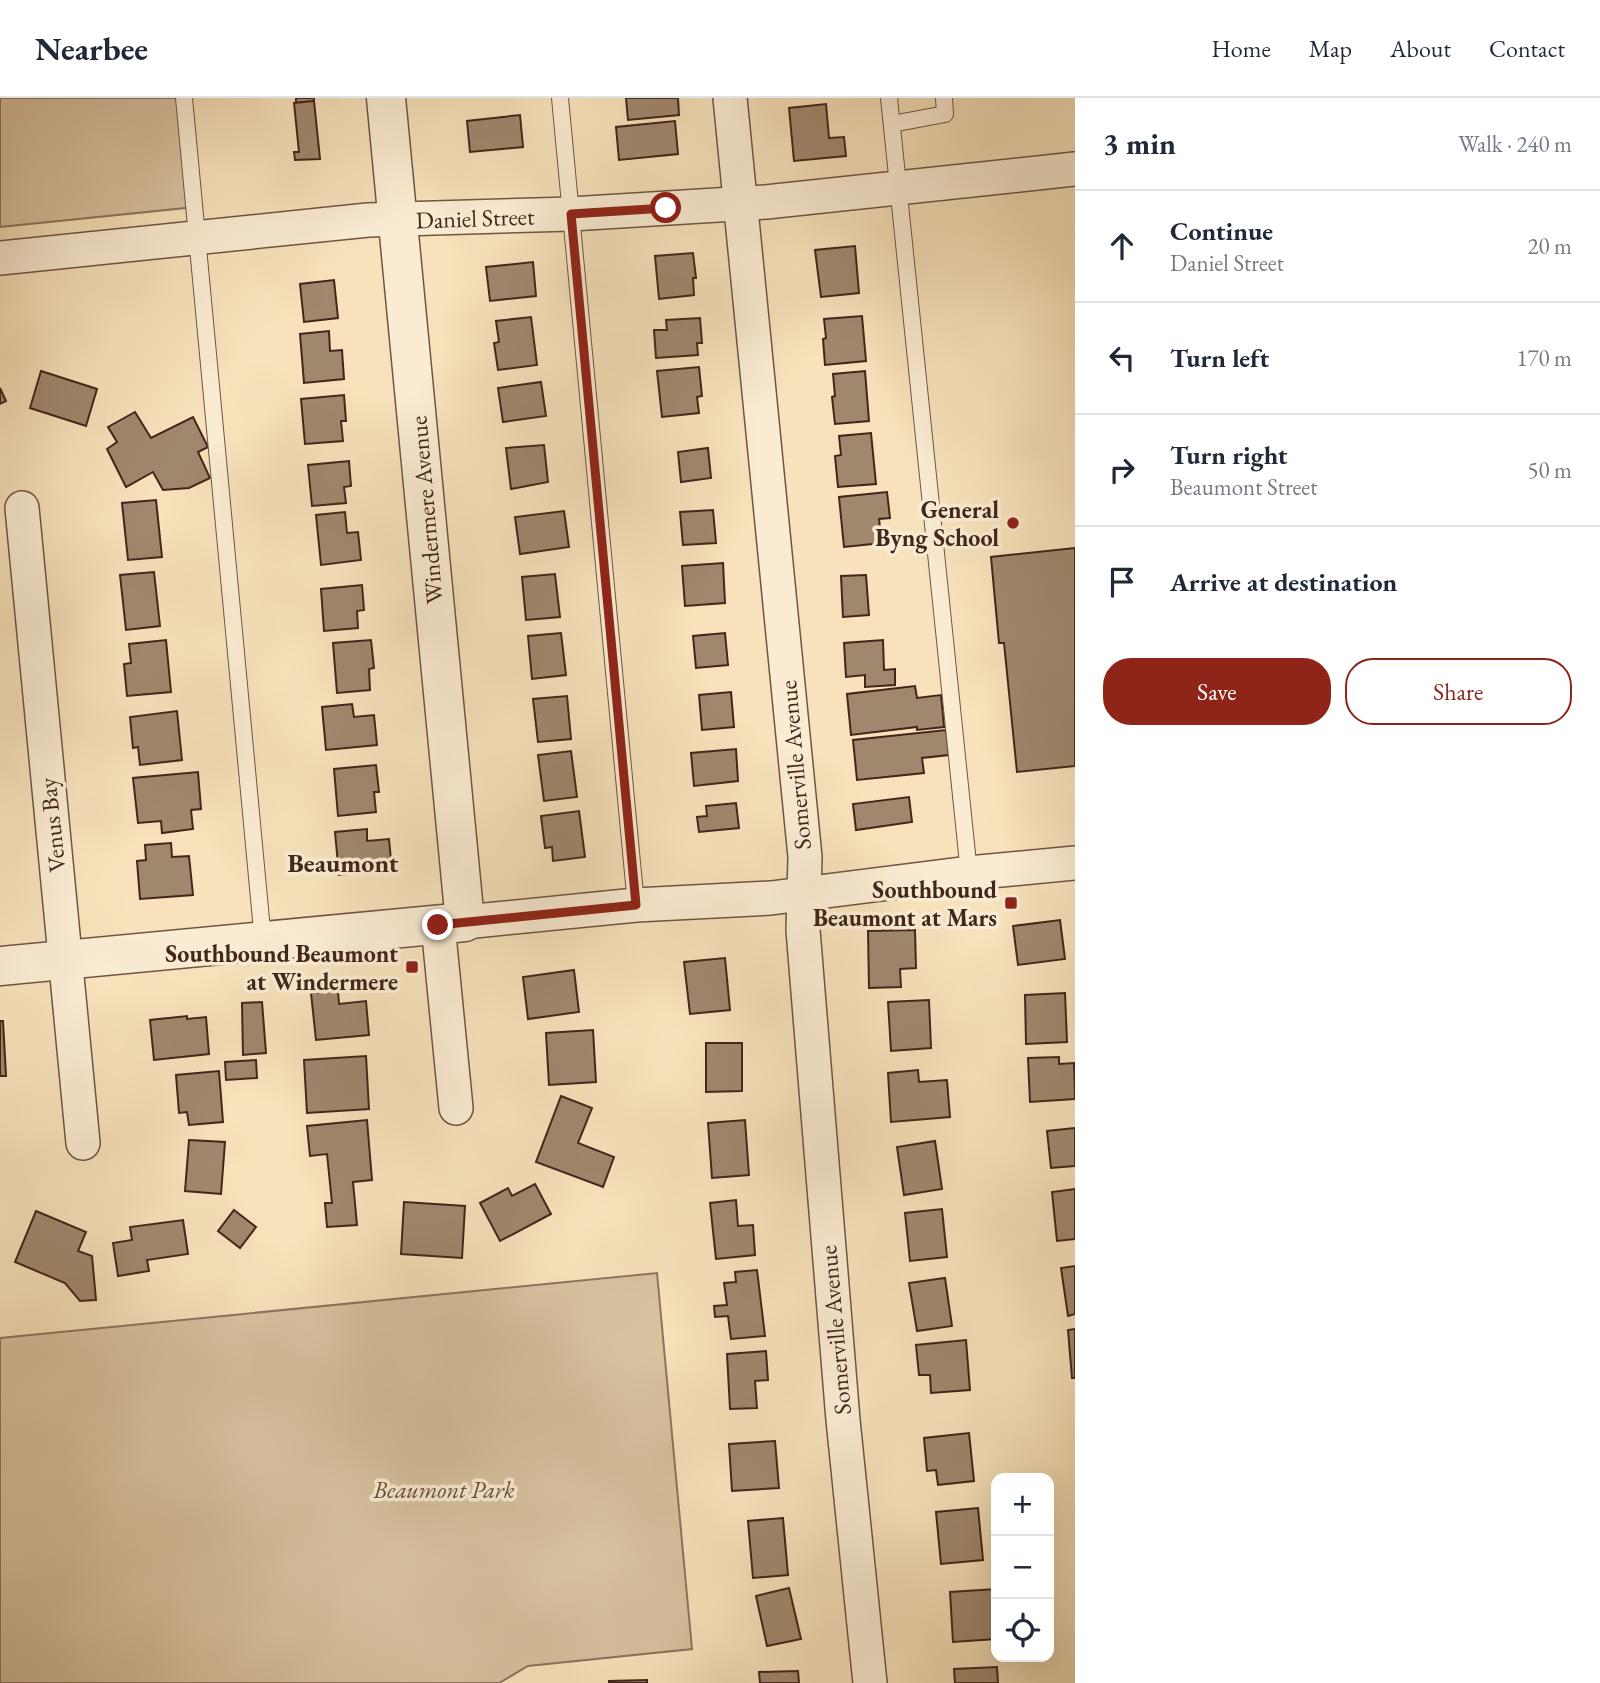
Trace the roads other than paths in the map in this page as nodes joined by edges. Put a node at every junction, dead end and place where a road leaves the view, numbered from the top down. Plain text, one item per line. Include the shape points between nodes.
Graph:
1 (184, 98) edge
2 (386, 98) edge
3 (560, 98) edge
4 (730, 98) edge
5 (889, 98) edge
6 (944, 98) edge
7 (892, 124) junction
8 (1075, 169) edge
9 (897, 189) junction
10 (740, 203) junction
11 (571, 214) junction
12 (399, 221) junction
13 (198, 239) junction
14 (0, 258) edge
15 (22, 508) dead end
16 (1075, 863) edge
17 (970, 873) junction
18 (803, 894) junction
19 (636, 905) junction
20 (451, 923) junction
21 (263, 941) junction
22 (65, 960) junction
23 (0, 966) edge
24 (456, 1108) dead end
25 (83, 1143) dead end
26 (870, 1683) edge

1 - 13 lane
2 - 12 street, Windermere Avenue
3 - 11 lane
4 - 10 street, Somerville Avenue
5 - 7 lane
6 - 7 lane via 945,114
7 - 9 lane
8 - 9 street, Daniel Street
9 - 10 street, Daniel Street
9 - 17 lane
10 - 11 street, Daniel Street
10 - 18 street, Somerville Avenue via 805,857
11 - 12 street, Daniel Street
11 - 19 lane
12 - 13 street, Daniel Street via 368,220
12 - 20 street, Windermere Avenue
13 - 14 street, Daniel Street
13 - 21 lane
15 - 22 street, Venus Bay
16 - 17 street
17 - 18 street
18 - 19 street
18 - 26 street, Somerville Avenue via 843,1420
19 - 20 street
20 - 21 street
20 - 24 street
21 - 22 street
22 - 23 street
22 - 25 street, Venus Bay

